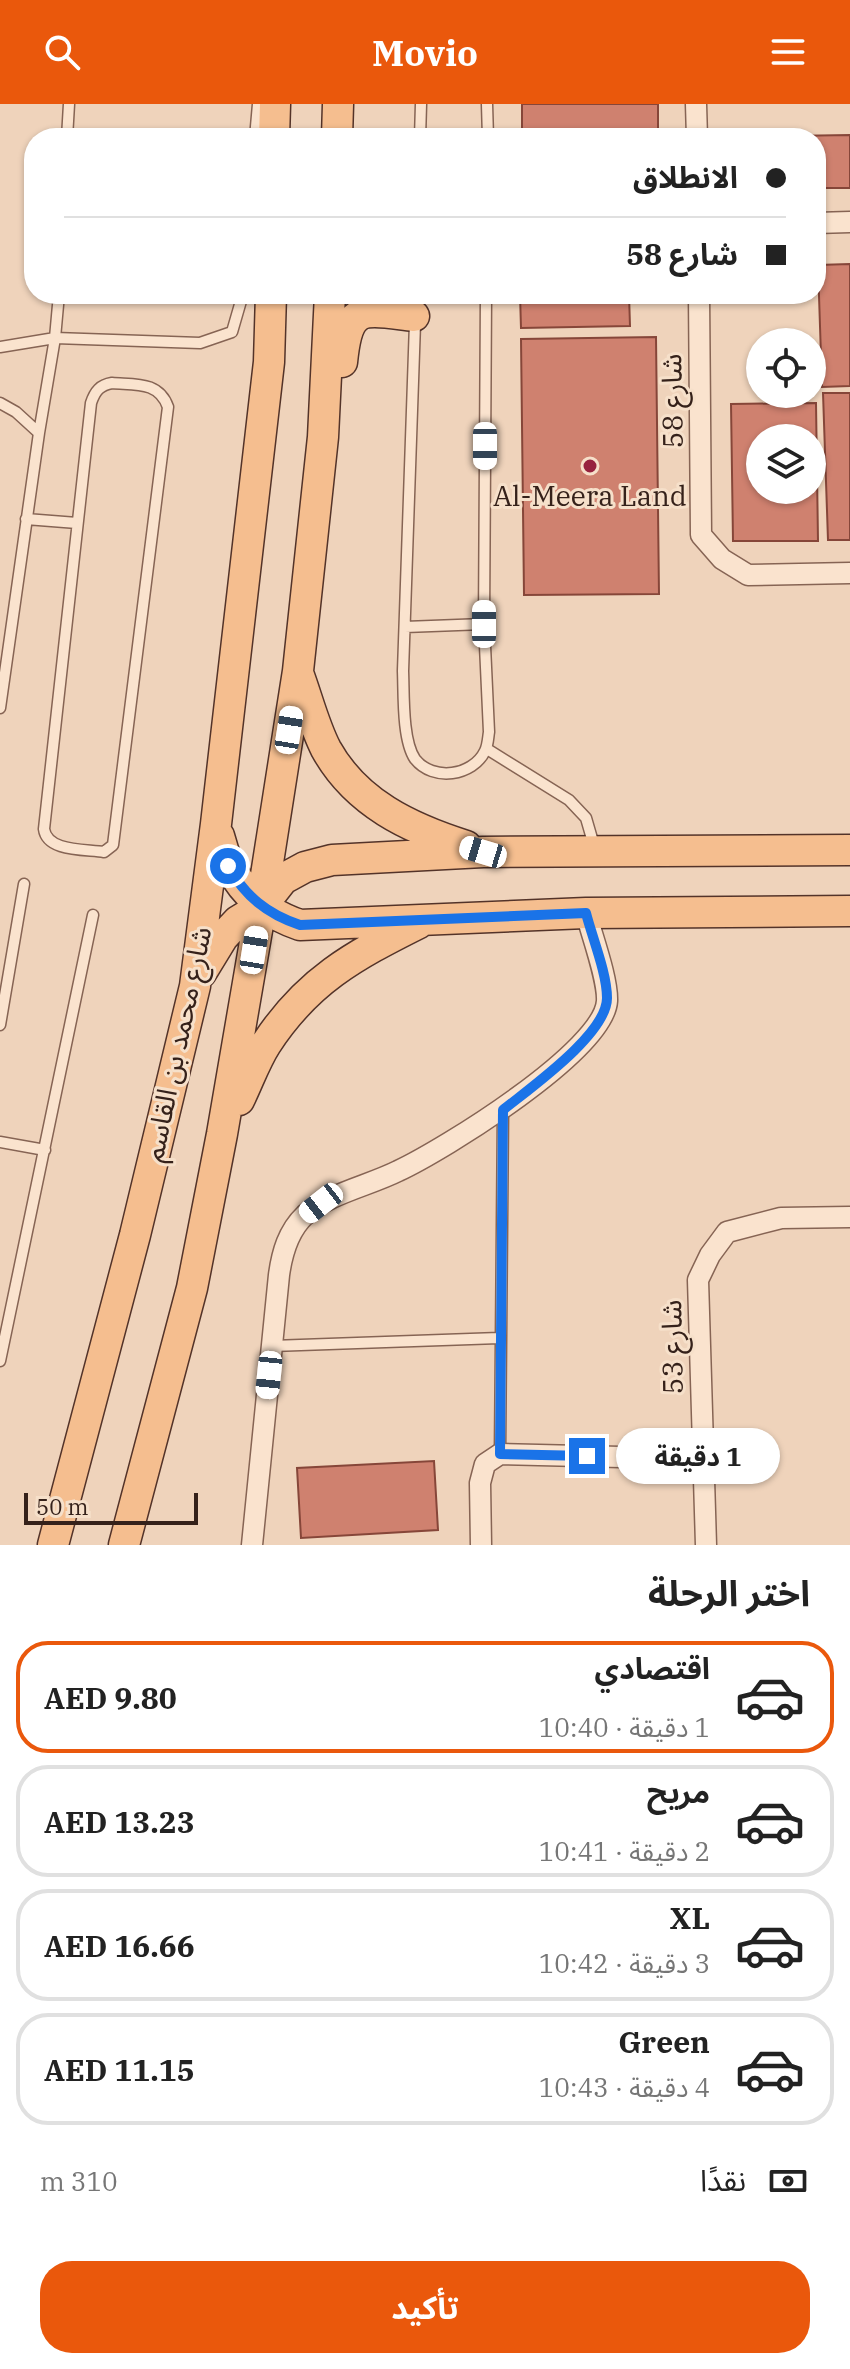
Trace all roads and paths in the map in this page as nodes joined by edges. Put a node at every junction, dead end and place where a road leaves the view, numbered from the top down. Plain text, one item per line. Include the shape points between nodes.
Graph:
1 (69, 104) edge
2 (258, 104) edge
3 (275, 104) edge
4 (338, 104) edge
5 (421, 104) edge
6 (487, 104) edge
7 (696, 104) edge
8 (68, 128) edge
9 (256, 128) edge
10 (274, 128) edge
11 (337, 128) edge
12 (420, 128) edge
13 (488, 128) edge
14 (697, 128) edge
15 (850, 222) edge
16 (826, 223) edge
17 (58, 304) edge
18 (240, 304) edge
19 (271, 304) edge
20 (330, 304) edge
21 (486, 304) edge
22 (699, 304) edge
23 (415, 305) edge
24 (55, 338) junction
25 (0, 347) edge
26 (0, 403) edge
27 (39, 433) junction
28 (323, 437) junction
29 (26, 519) junction
30 (77, 523) junction
31 (850, 573) edge
32 (484, 624) junction
33 (405, 627) junction
34 (298, 671) junction
35 (0, 708) edge
36 (487, 749) junction
37 (216, 824) junction
38 (850, 850) edge
39 (595, 851) junction
40 (483, 852) junction
41 (24, 884) dead end
42 (261, 907) junction
43 (850, 911) edge
44 (586, 913) junction
45 (93, 915) dead end
46 (431, 918) junction
47 (195, 986) junction
48 (0, 1025) edge
49 (503, 1110) junction
50 (222, 1134) junction
51 (0, 1142) edge
52 (45, 1150) junction
53 (850, 1217) edge
54 (499, 1338) junction
55 (272, 1346) junction
56 (0, 1361) edge
57 (500, 1454) junction
58 (703, 1459) junction
59 (53, 1545) edge
60 (124, 1545) edge
61 (252, 1545) edge
62 (481, 1545) edge
63 (706, 1545) edge

1 - 8 lane
2 - 9 lane
3 - 10 main road
4 - 11 main road
5 - 12 lane
6 - 13 lane
7 - 14 street
15 - 16 street
17 - 24 lane
18 - 24 lane via 232,332 200,343
19 - 37 main road, شارع محمد بن القاسم via 269,362
20 - 28 main road, شارع محمد بن القاسم
21 - 32 lane
22 - 31 street, شارع 58 via 701,535 722,559 748,575
23 - 28 main road via 372,311 351,323
23 - 33 lane
24 - 25 lane
24 - 27 lane
26 - 27 lane
27 - 29 lane
28 - 34 main road, شارع محمد بن القاسم
29 - 30 lane
29 - 35 lane
30 - 30 lane via 93,396 112,383 155,388 168,407 113,845 104,852 54,844 44,834
32 - 33 lane
32 - 36 lane
33 - 36 lane via 405,710 414,757 434,772 456,773 477,762
34 - 40 main road via 326,749 359,792 432,836
34 - 42 main road, شارع محمد بن القاسم
36 - 39 lane via 569,800 586,818
37 - 42 main road via 228,866
37 - 47 main road, شارع محمد بن القاسم
38 - 39 main road
39 - 40 main road
40 - 42 main road via 332,860 283,879
41 - 48 lane
42 - 46 main road via 300,925
42 - 47 main road via 223,937
42 - 50 main road, شارع محمد بن القاسم
43 - 44 main road
44 - 46 main road
44 - 49 street via 606,990 605,1012 561,1062
45 - 52 lane
46 - 50 main road via 360,953 323,978 293,1008 265,1046
47 - 59 main road, شارع محمد بن القاسم
49 - 54 lane
49 - 55 street via 398,1172 321,1203 304,1217 282,1254
50 - 60 main road, شارع محمد بن القاسم via 192,1288
51 - 52 lane
52 - 56 lane
53 - 58 street, شارع 53 via 781,1218 727,1232 710,1255 698,1280
54 - 55 lane
54 - 57 lane
55 - 61 street
57 - 58 street
57 - 62 street via 485,1464 480,1483
58 - 63 street, شارع 53

